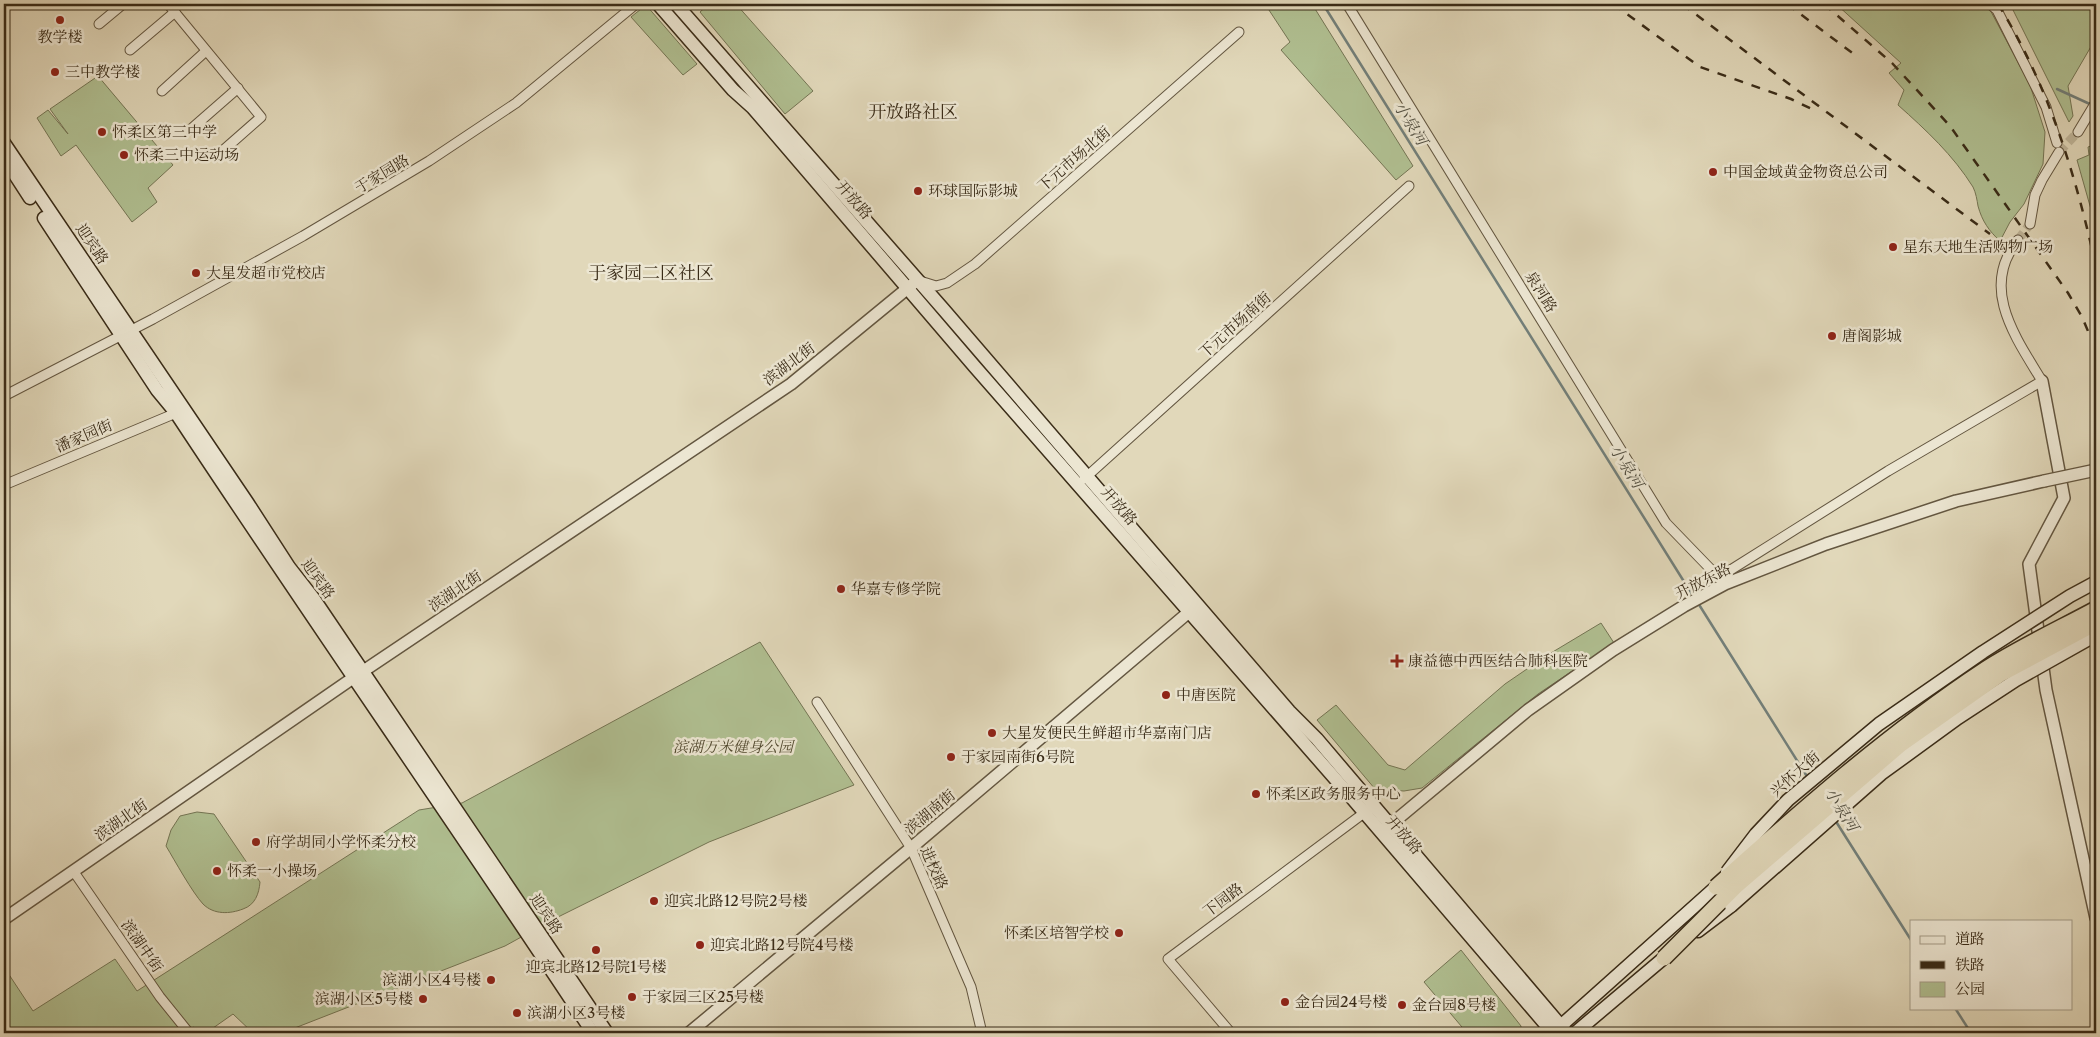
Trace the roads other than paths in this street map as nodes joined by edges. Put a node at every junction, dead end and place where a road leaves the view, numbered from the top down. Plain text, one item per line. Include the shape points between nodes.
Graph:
1 (123, 4) edge
2 (168, 4) edge
3 (636, 4) edge
4 (658, 4) edge
5 (676, 4) edge
6 (1347, 4) edge
7 (1990, 4) edge
8 (175, 12) junction
9 (99, 24) dead end
10 (1240, 32) dead end
11 (130, 50) dead end
12 (206, 50) junction
13 (238, 88) junction
14 (162, 91) dead end
15 (2096, 102) edge
16 (190, 130) dead end
17 (2078, 132) tunnel mouth
18 (4, 143) edge
19 (2057, 143) dead end
20 (2059, 152) tunnel mouth
21 (219, 154) dead end
22 (4, 158) edge
23 (1410, 186) dead end
24 (2030, 224) tunnel mouth
25 (2018, 240) tunnel mouth
26 (912, 284) junction
27 (126, 333) junction
28 (2042, 381) junction
29 (4, 396) edge
30 (176, 413) junction
31 (2096, 470) edge
32 (1083, 480) junction
33 (4, 485) edge
34 (2096, 582) edge
35 (1720, 587) junction
36 (2096, 609) edge
37 (1189, 612) junction
38 (2096, 623) edge
39 (2096, 635) edge
40 (358, 675) junction
41 (817, 702) dead end
42 (1369, 809) junction
43 (1386, 829) junction
44 (911, 848) junction
45 (74, 872) junction
46 (1716, 887) junction
47 (2096, 918) edge
48 (4, 919) edge
49 (1664, 958) junction
50 (1558, 1031) edge
51 (189, 1033) edge
52 (593, 1033) edge
53 (608, 1033) edge
54 (689, 1033) edge
55 (982, 1033) edge
56 (1231, 1033) edge
57 (1575, 1033) edge

1 - 9 street
2 - 8 street
3 - 27 street, 于家园路 via 516,103 428,161 302,236
4 - 26 main road, 开放路
5 - 26 main road, 开放路
6 - 35 street, 泉河路 via 1666,523
7 - 19 street via 1997,10 2046,107
8 - 11 street
8 - 12 street
10 - 26 street, 下元市场北街 via 975,264 947,283 936,286
12 - 13 street
12 - 14 street
13 - 16 street
13 - 21 street via 261,117
15 - 17 street
18 - 27 main road, 迎宾路
20 - 24 street via 2035,196
22 - 27 main road, 迎宾路
23 - 32 street, 下元市场南街
25 - 28 street via 2010,250 2003,272 2001,299 2010,328
26 - 32 main road, 开放路
26 - 40 street, 滨湖北街 via 791,384
27 - 29 street, 于家园路
27 - 30 main road, 迎宾路 via 157,390
27 - 40 main road, 迎宾路 via 314,599
28 - 35 street via 1888,471 1729,571
28 - 47 street via 2064,498 2029,564 2046,690
30 - 33 street, 潘家园街
30 - 40 main road, 迎宾路
31 - 35 street, 开放东路, bridge via 1948,504 1826,544
32 - 37 main road, 开放路
32 - 42 main road, 开放路 via 1317,739
34 - 46 main road, 兴怀大街, bridge via 1983,652 1879,724 1788,800 1756,834
35 - 43 street, 开放东路 via 1613,650 1528,710
36 - 46 highway, bridge via 1988,668 1890,736
37 - 42 main road, 开放路
37 - 44 street, 滨湖南街
38 - 49 highway, bridge via 1999,675 1901,744 1737,885
39 - 49 main road, bridge via 2016,680 1881,774 1731,906
40 - 45 street, 滨湖北街
40 - 52 main road, 迎宾路
40 - 53 main road, 迎宾路
41 - 44 street, 进校路
42 - 43 main road, 开放路
42 - 56 street, 下园路 via 1168,959
43 - 50 main road, 开放路
44 - 54 street, 滨湖南街
44 - 55 street, 进校路 via 971,987
45 - 48 street, 滨湖北街
45 - 51 street, 滨湖中街 via 160,997
46 - 50 main road, 兴怀大街
49 - 57 main road

